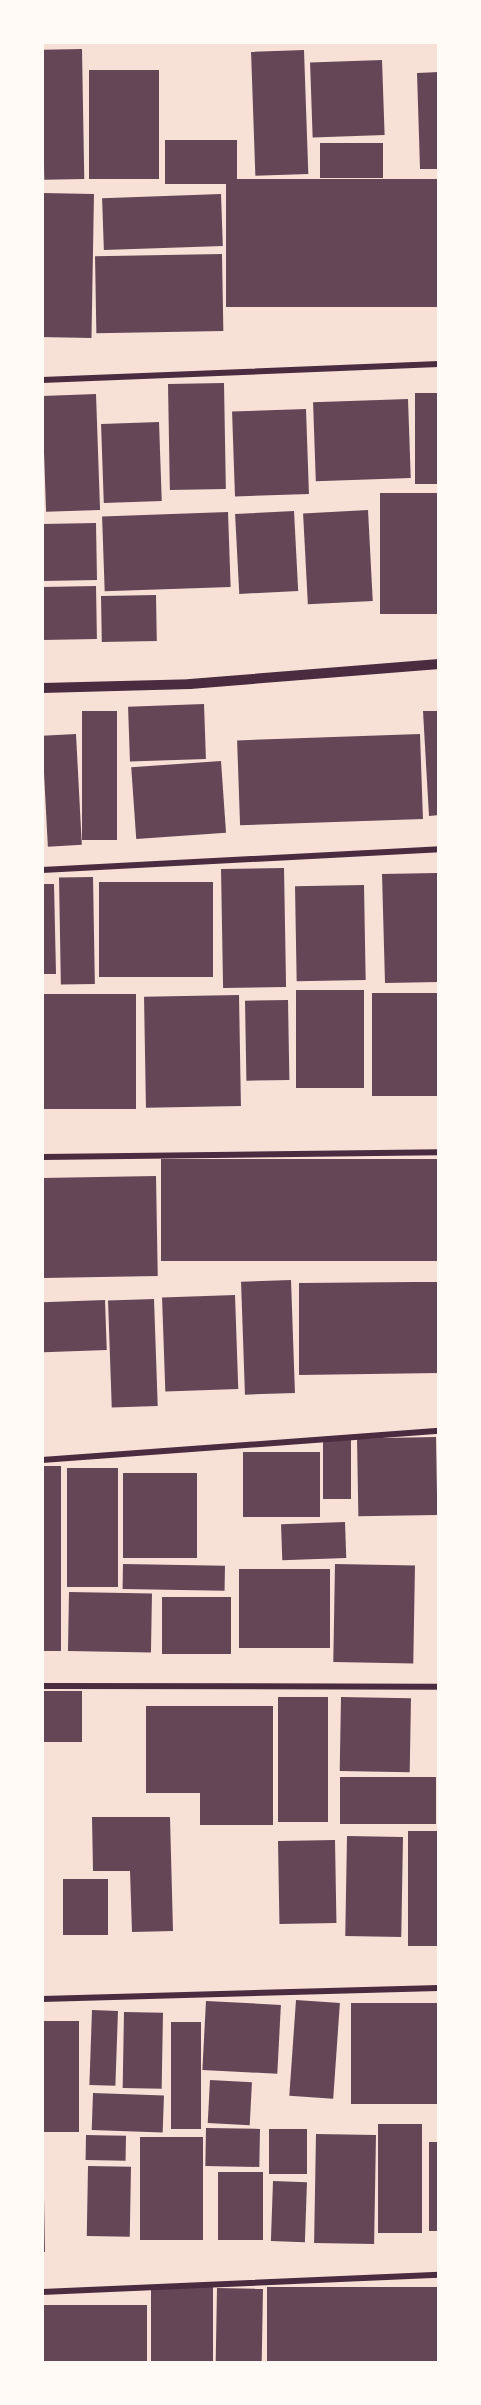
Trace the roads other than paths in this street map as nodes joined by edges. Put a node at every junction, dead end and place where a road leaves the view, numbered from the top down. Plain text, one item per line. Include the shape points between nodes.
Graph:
1 (439, 364) edge
2 (42, 380) edge
3 (439, 664) edge
4 (42, 688) edge
5 (439, 849) edge
6 (42, 870) edge
7 (439, 1152) edge
8 (42, 1157) edge
9 (439, 1431) edge
10 (42, 1460) edge
11 (42, 1686) edge
12 (439, 1687) edge
13 (439, 1988) edge
14 (42, 1999) edge
15 (439, 2275) edge
16 (42, 2292) edge

1 - 2 street
3 - 4 street via 190,684
5 - 6 street
7 - 8 street
9 - 10 street
11 - 12 street
13 - 14 street
15 - 16 street

